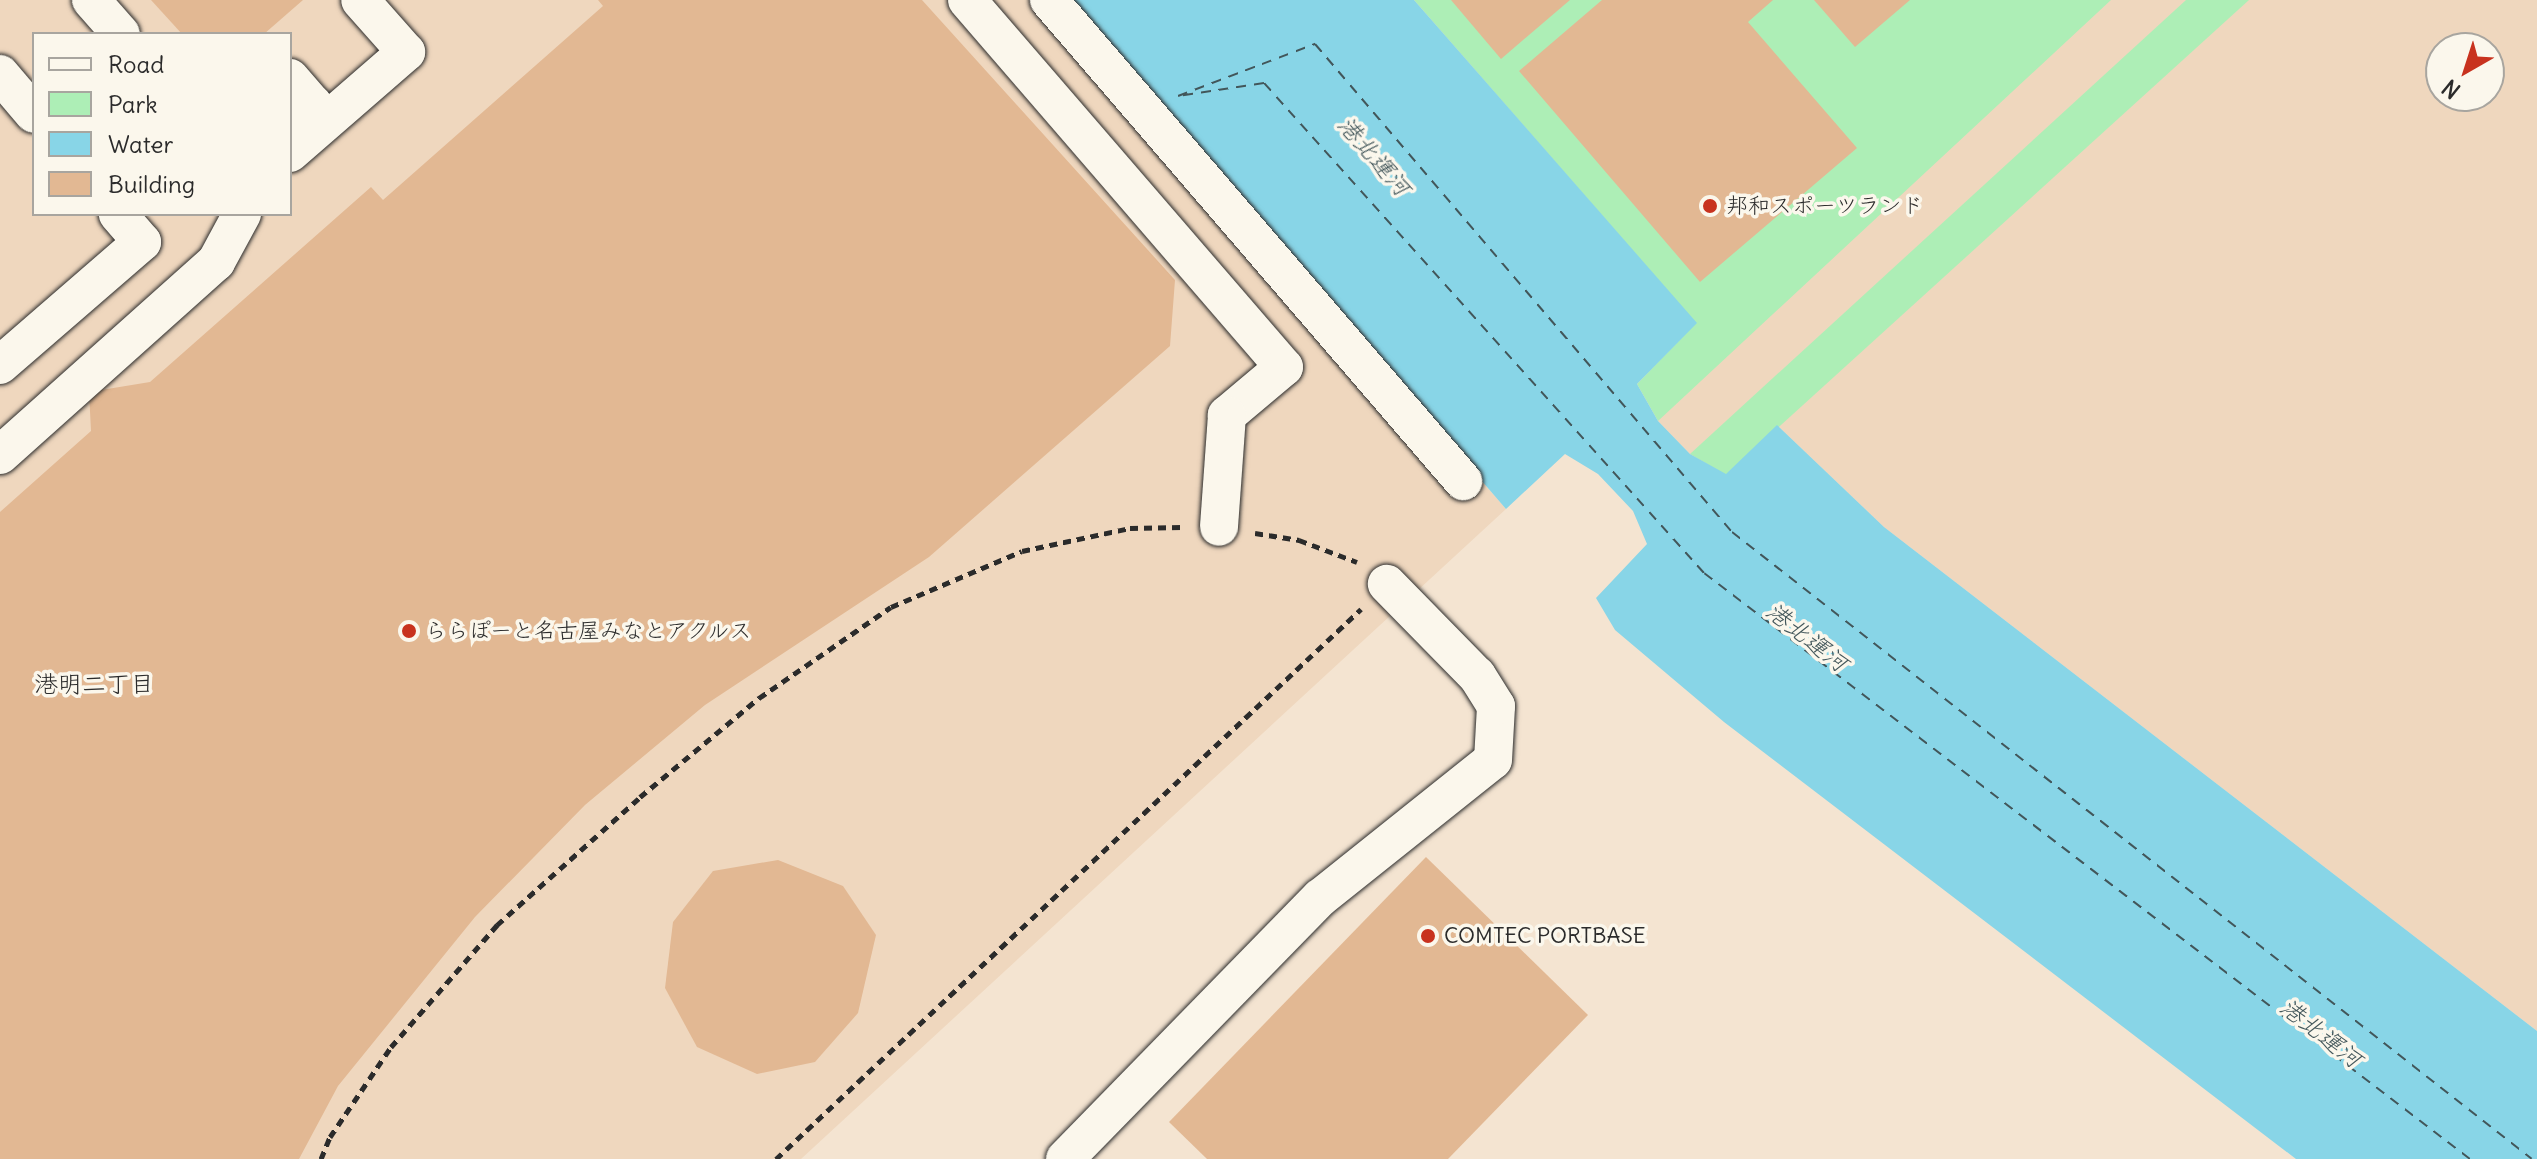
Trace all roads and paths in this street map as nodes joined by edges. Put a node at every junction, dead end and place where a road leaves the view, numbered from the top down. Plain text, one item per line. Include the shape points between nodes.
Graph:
1 (91, 0) edge
2 (360, 0) edge
3 (967, 0) edge
4 (1049, 0) edge
5 (119, 32) edge
6 (0, 74) edge
7 (292, 80) edge
8 (32, 112) edge
9 (292, 123) edge
10 (292, 151) edge
11 (120, 216) edge
12 (241, 216) edge
13 (0, 365) edge
14 (0, 455) edge
15 (1463, 481) dead end
16 (1219, 527) junction
17 (1387, 584) junction
18 (321, 1159) edge
19 (776, 1159) edge
20 (1065, 1159) edge

1 - 5 street
2 - 10 street via 406,52
3 - 16 street via 1284,367 1227,415
4 - 15 street
6 - 8 street
7 - 9 street via 313,104
11 - 13 street via 142,242
12 - 14 street via 216,262
16 - 17 path via 1299,540 1367,566
16 - 18 path via 1130,528 1022,551 891,607 759,698 497,925 391,1047 330,1137
17 - 19 path
17 - 20 street via 1477,676 1496,706 1493,760 1320,898

